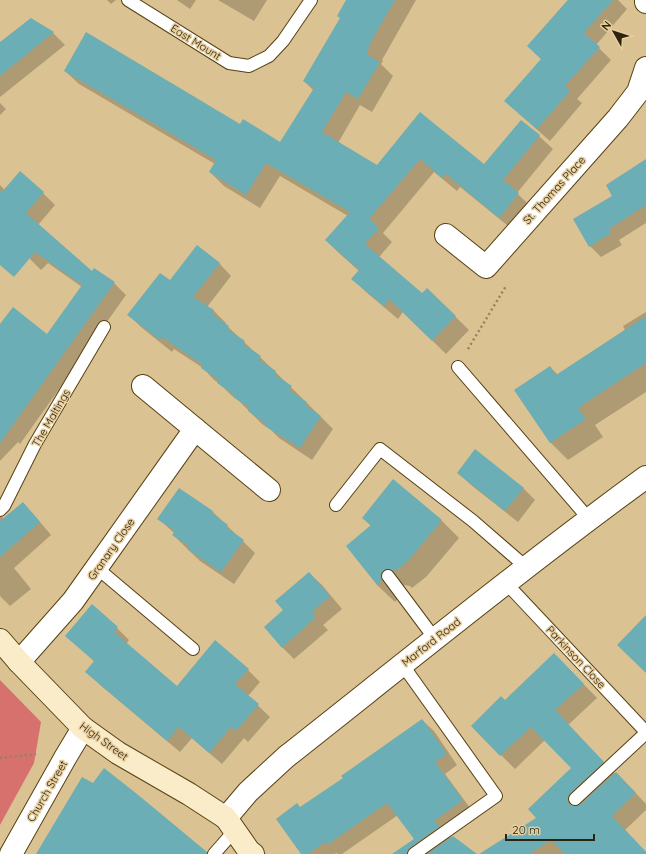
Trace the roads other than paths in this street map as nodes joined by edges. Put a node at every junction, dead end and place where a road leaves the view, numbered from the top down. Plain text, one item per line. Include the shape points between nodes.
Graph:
1 (128, 0) edge
2 (311, 0) edge
3 (646, 68) edge
4 (446, 235) dead end
5 (104, 327) dead end
6 (458, 367) road end
7 (143, 386) dead end
8 (195, 429) junction
9 (646, 478) edge
10 (270, 490) dead end
11 (336, 504) dead end
12 (0, 510) edge
13 (589, 519) junction
14 (526, 567) junction
15 (97, 568) junction
16 (388, 576) dead end
17 (506, 583) junction
18 (435, 639) junction
19 (0, 640) edge
20 (193, 649) dead end
21 (19, 662) junction
22 (402, 664) junction
23 (83, 728) junction
24 (646, 732) edge
25 (575, 799) dead end
26 (230, 824) junction
27 (11, 854) edge
28 (214, 854) edge
29 (253, 854) edge
30 (414, 854) edge

1 - 2 lane, East Mount via 229,63 249,66 269,56 283,41
3 - 4 street, St. Thomas Place via 638,92 618,118 486,267
5 - 12 lane, The Maltings via 35,444
6 - 13 lane
7 - 8 street
8 - 10 street
8 - 15 street, Granary Close
9 - 13 street, Marford Road
11 - 14 lane via 380,449 473,521
13 - 14 street, Marford Road
14 - 17 street, Marford Road
15 - 20 lane
15 - 21 street, Granary Close via 73,601
16 - 18 lane
17 - 18 street, Marford Road
17 - 24 lane, Parkinson Close
18 - 22 street, Marford Road
19 - 21 main road, High Street
21 - 23 main road, High Street
22 - 26 street, Marford Road via 286,757 248,792
22 - 30 lane via 496,796
23 - 26 main road, High Street via 118,753 189,794
23 - 27 street, Church Street
24 - 25 lane, Parkinson Close
26 - 28 lane
26 - 29 main road

